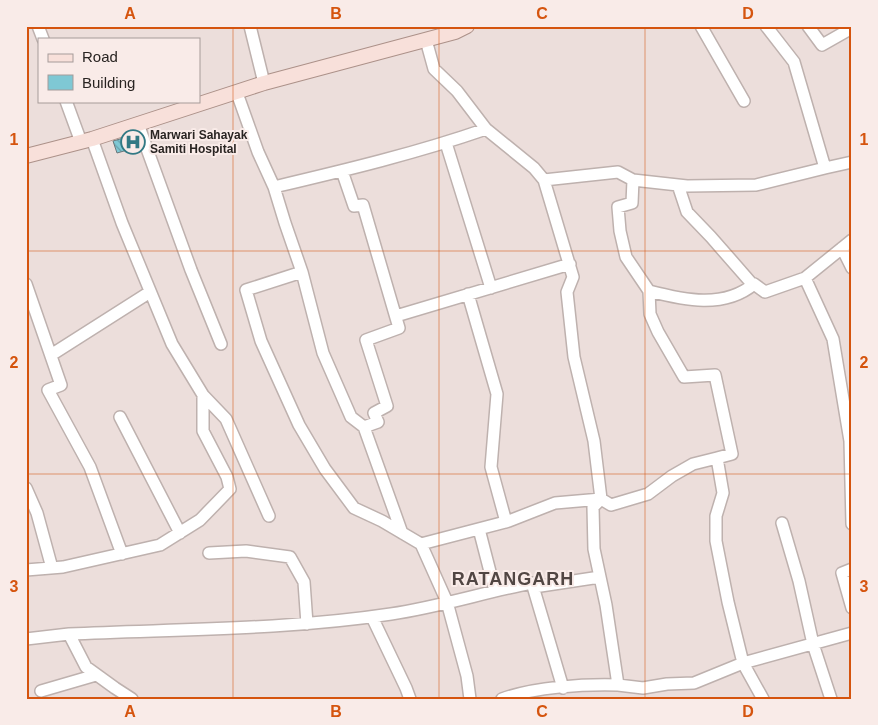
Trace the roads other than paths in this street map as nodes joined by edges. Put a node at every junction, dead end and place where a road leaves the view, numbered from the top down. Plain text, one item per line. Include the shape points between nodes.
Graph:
1 (38, 26) edge
2 (250, 26) edge
3 (467, 26) edge
4 (701, 26) edge
5 (766, 26) edge
6 (808, 26) edge
7 (852, 28) edge
8 (43, 38) edge
9 (426, 40) junction
10 (264, 84) junction
11 (237, 93) junction
12 (744, 101) dead end
13 (67, 102) edge
14 (138, 124) junction
15 (486, 129) junction
16 (87, 140) junction
17 (446, 143) junction
18 (26, 156) edge
19 (852, 162) edge
20 (825, 168) junction
21 (342, 171) junction
22 (544, 180) junction
23 (633, 180) junction
24 (678, 185) junction
25 (274, 187) junction
26 (852, 240) edge
27 (842, 248) junction
28 (570, 264) junction
29 (852, 268) edge
30 (302, 272) junction
31 (805, 278) junction
32 (26, 284) edge
33 (753, 284) junction
34 (491, 288) junction
35 (649, 291) junction
36 (150, 292) junction
37 (468, 294) junction
38 (396, 316) junction
39 (221, 344) dead end
40 (50, 355) junction
41 (203, 395) junction
42 (120, 416) dead end
43 (364, 427) junction
44 (851, 441) edge
45 (717, 458) junction
46 (26, 488) edge
47 (601, 499) junction
48 (269, 516) dead end
49 (506, 522) junction
50 (782, 523) dead end
51 (852, 524) edge
52 (479, 529) junction
53 (180, 533) junction
54 (402, 533) junction
55 (421, 544) junction
56 (209, 553) dead end
57 (122, 554) junction
58 (52, 568) junction
59 (852, 569) edge
60 (26, 570) edge
61 (600, 577) junction
62 (534, 587) junction
63 (495, 590) junction
64 (448, 602) junction
65 (852, 608) edge
66 (372, 617) junction
67 (307, 624) junction
68 (852, 633) edge
69 (69, 634) junction
70 (26, 638) edge
71 (813, 644) junction
72 (743, 663) junction
73 (96, 675) junction
74 (618, 685) junction
75 (563, 688) junction
76 (41, 690) dead end
77 (132, 699) edge
78 (410, 699) edge
79 (470, 699) edge
80 (502, 699) edge
81 (763, 699) edge
82 (831, 699) edge

1 - 8 street
2 - 10 street
3 - 9 main road
4 - 12 street
5 - 20 street via 794,62
6 - 7 street via 822,45
9 - 10 main road
9 - 15 street via 434,69 457,91
10 - 11 main road
11 - 14 main road
11 - 25 street
13 - 16 street
14 - 16 main road
14 - 39 street
15 - 17 street
15 - 22 street
16 - 18 main road
16 - 36 street
17 - 21 street
17 - 34 street
19 - 20 street
20 - 24 street via 756,185
21 - 25 street
21 - 38 street via 354,206 363,205
22 - 23 street via 618,172
22 - 28 street
23 - 24 street
23 - 35 street via 632,202 618,207 620,231 626,257
24 - 33 street via 687,212
25 - 30 street
26 - 27 street
27 - 29 street
27 - 31 street
28 - 34 street
28 - 47 street via 573,276 568,292 574,357 594,442
30 - 43 street via 323,353 351,417
30 - 54 street via 246,290 261,341 299,425 324,469 354,508
31 - 33 street via 766,292
31 - 44 street via 833,339
32 - 40 street
33 - 35 street via 746,291 727,299 694,301
34 - 37 street
35 - 45 street via 650,314 684,377 715,375 732,454
36 - 40 street
36 - 41 street via 172,344
37 - 38 street
37 - 49 street via 497,394 492,467
38 - 43 street via 399,328 366,340 387,406 374,413 378,422
40 - 57 street via 61,384 48,390 90,467
41 - 48 street via 226,419
41 - 53 street via 203,432 230,489 200,520
42 - 53 street
43 - 54 street
44 - 51 street
45 - 47 street via 692,464 648,494 611,506
45 - 72 street via 723,493 716,516 716,541
46 - 58 street via 37,513
47 - 49 street via 555,503
47 - 61 street via 593,508 594,548
49 - 52 street
50 - 71 street
52 - 55 street
52 - 63 street
53 - 57 street via 160,545
54 - 55 street
55 - 64 street
56 - 67 street via 246,551 290,557 304,582
57 - 58 street
58 - 60 street
59 - 65 street via 842,573
61 - 62 street
61 - 74 street
62 - 63 street via 532,583
62 - 75 street
63 - 64 street
64 - 66 street
64 - 79 street
66 - 67 street
66 - 78 street
67 - 69 street
68 - 71 street
69 - 70 street
69 - 73 street via 86,667
71 - 72 street
71 - 82 street
72 - 74 street via 694,683 644,688
72 - 81 street
73 - 76 street
73 - 77 street
74 - 75 street
75 - 80 street

